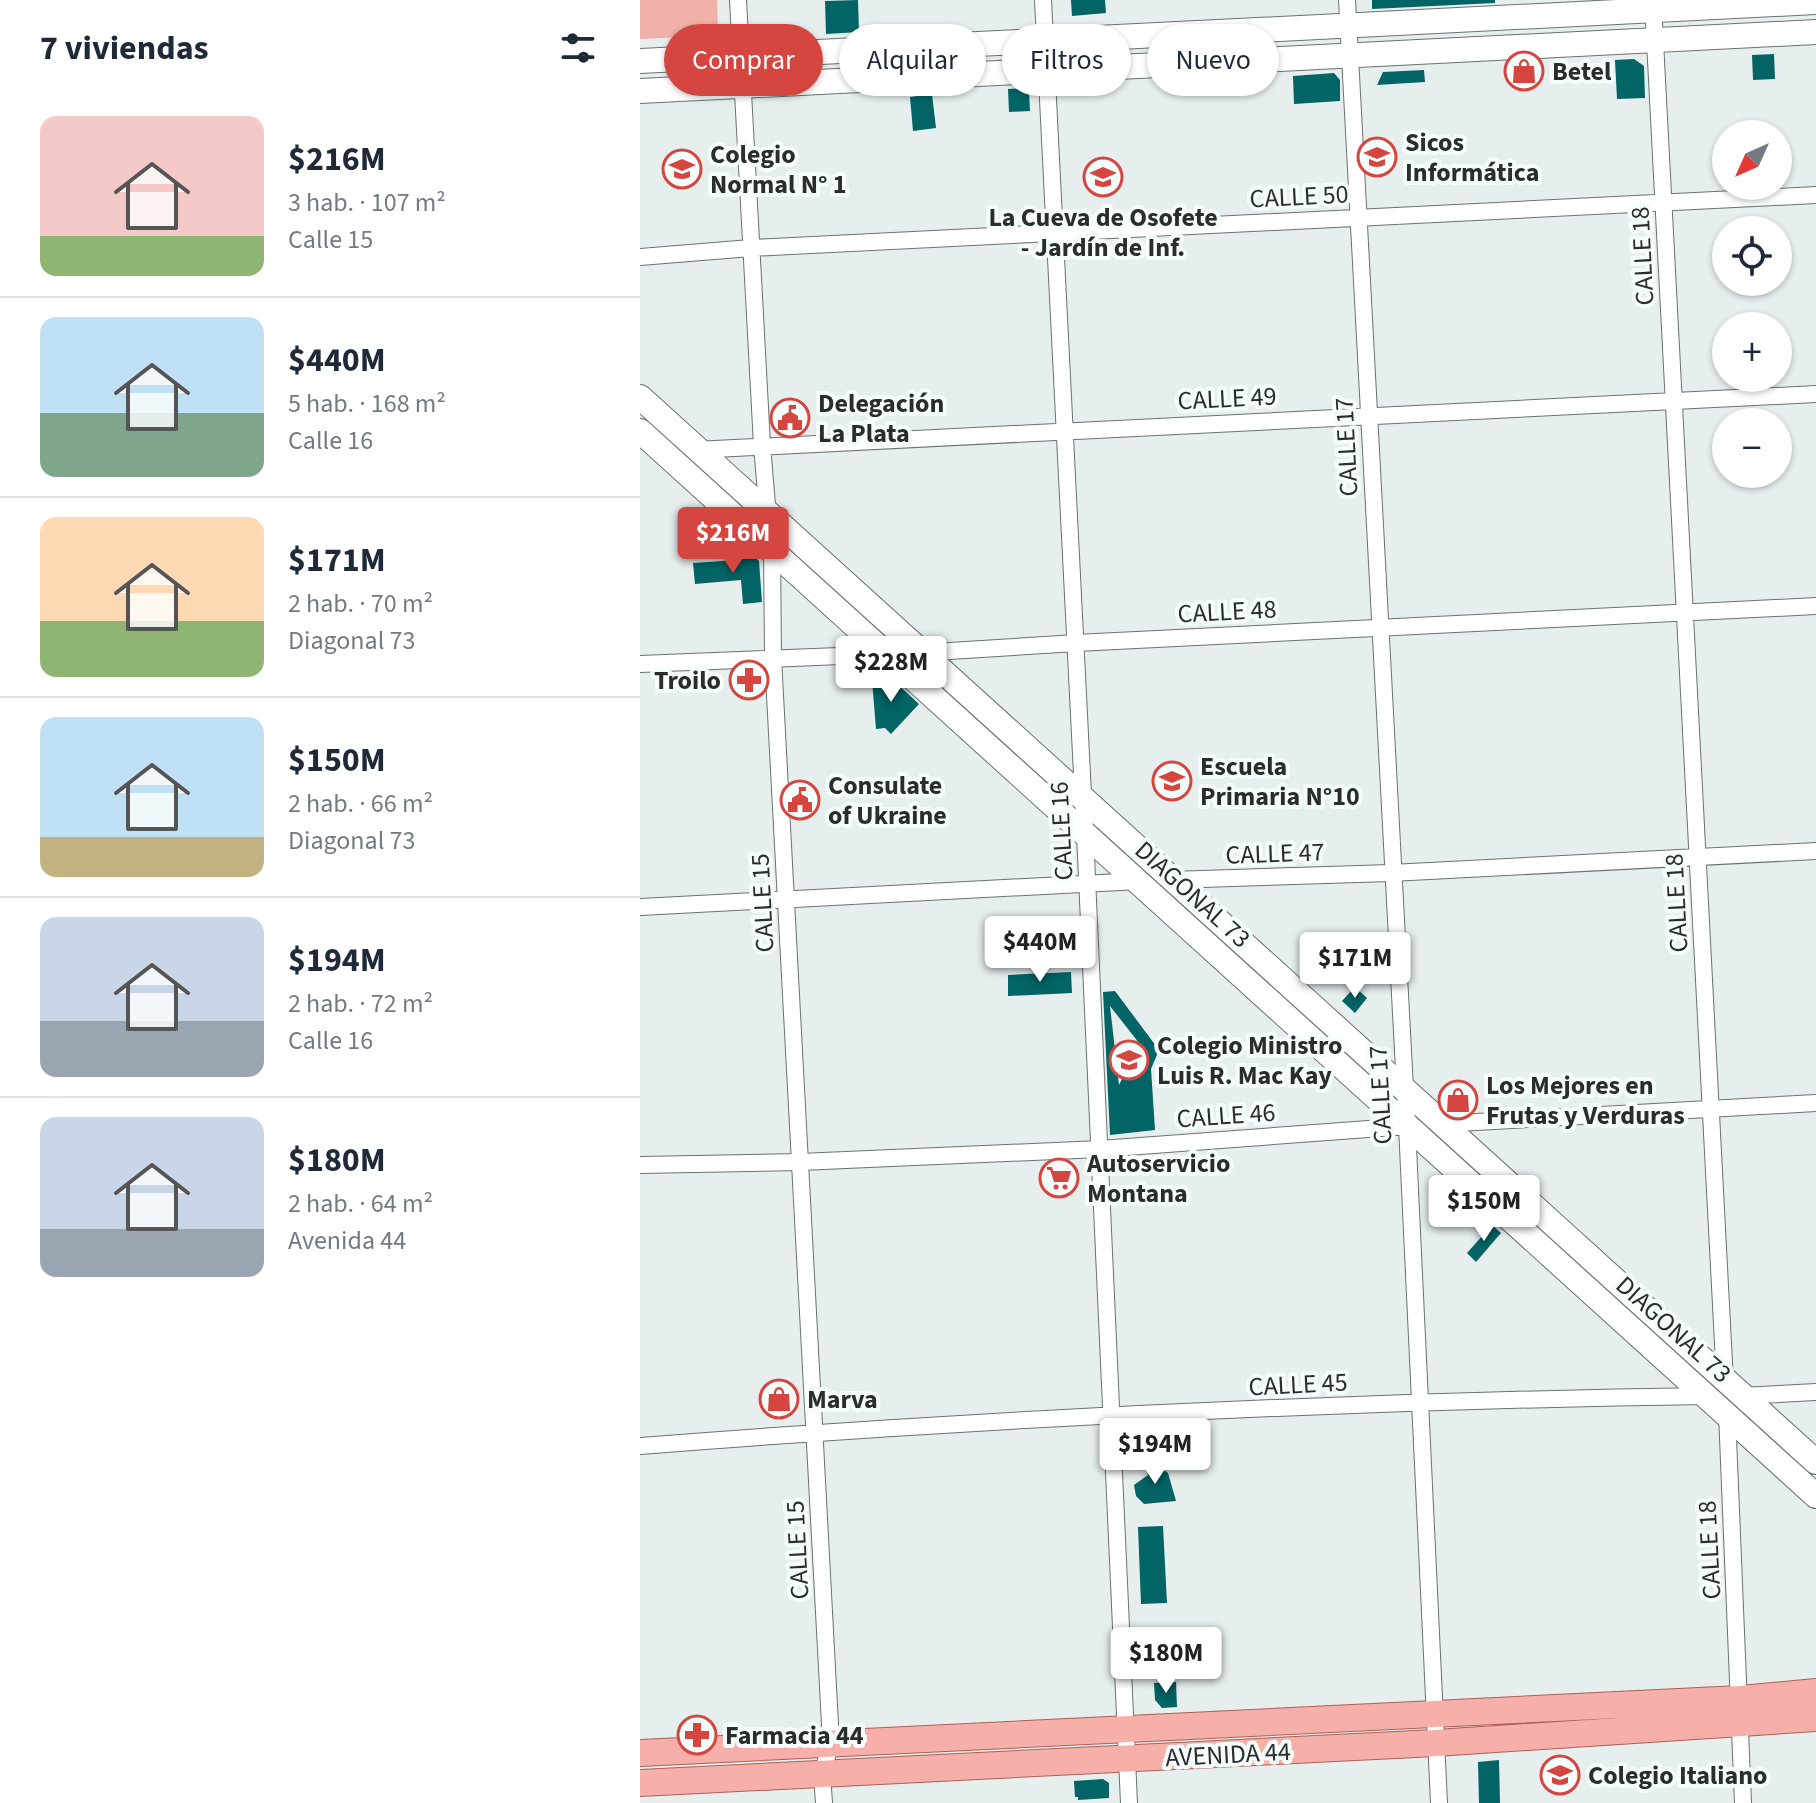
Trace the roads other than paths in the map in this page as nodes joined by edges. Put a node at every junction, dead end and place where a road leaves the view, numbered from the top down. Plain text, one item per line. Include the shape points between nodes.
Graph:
1 (738, 0) edge
2 (1043, 0) edge
3 (1347, 0) edge
4 (1816, 2) edge
5 (1653, 5) edge
6 (739, 24) edge
7 (1044, 24) edge
8 (1348, 25) junction
9 (1816, 32) edge
10 (1131, 36) edge
11 (1655, 40) junction
12 (1002, 42) edge
13 (823, 51) edge
14 (1349, 55) junction
15 (664, 60) edge
16 (640, 61) edge
17 (1131, 66) edge
18 (1002, 72) edge
19 (823, 80) edge
20 (664, 89) edge
21 (640, 91) edge
22 (744, 96) edge
23 (1048, 96) edge
24 (1816, 195) edge
25 (1663, 200) junction
26 (1358, 217) junction
27 (1055, 232) junction
28 (751, 248) junction
29 (640, 257) edge
30 (1816, 394) edge
31 (640, 397) edge
32 (1674, 401) junction
33 (1368, 416) junction
34 (1066, 430) junction
35 (640, 431) edge
36 (762, 445) junction
37 (650, 450) edge
38 (698, 450) junction
39 (768, 513) junction
40 (772, 550) junction
41 (1816, 606) edge
42 (1685, 613) junction
43 (1379, 628) junction
44 (1076, 643) junction
45 (922, 653) junction
46 (887, 655) junction
47 (773, 658) junction
48 (640, 664) edge
49 (1082, 798) junction
50 (1085, 834) junction
51 (1816, 851) edge
52 (1698, 857) junction
53 (1391, 873) junction
54 (1173, 880) junction
55 (1137, 881) junction
56 (1088, 884) junction
57 (786, 900) junction
58 (640, 907) edge
59 (1404, 1087) junction
60 (1816, 1103) edge
61 (1711, 1108) junction
62 (1444, 1124) junction
63 (1407, 1126) junction
64 (1100, 1149) junction
65 (800, 1162) junction
66 (640, 1165) edge
67 (1816, 1392) edge
68 (1725, 1396) junction
69 (1418, 1403) junction
70 (1111, 1417) junction
71 (815, 1432) junction
72 (640, 1446) edge
73 (1816, 1462) edge
74 (1816, 1496) edge
75 (1816, 1692) edge
76 (1740, 1711) junction
77 (1434, 1714) junction
78 (1816, 1718) edge
79 (1125, 1729) junction
80 (831, 1743) junction
81 (1436, 1743) junction
82 (640, 1753) edge
83 (1127, 1759) junction
84 (822, 1774) junction
85 (640, 1783) edge
86 (824, 1803) edge
87 (1129, 1803) edge
88 (1439, 1803) edge
89 (1743, 1803) edge

1 - 6 street, CALLE 15
2 - 7 street, CALLE 16
3 - 8 street, CALLE 17
4 - 5 main road
5 - 8 main road
5 - 11 street, CALLE 18
8 - 10 main road
8 - 14 street, CALLE 17
9 - 11 main road
11 - 14 main road
11 - 25 street, CALLE 18
12 - 13 main road
14 - 17 main road
14 - 26 street, CALLE 17
15 - 16 main road
18 - 19 main road
20 - 21 main road
22 - 28 street, CALLE 15
23 - 27 street, CALLE 16
24 - 25 street, CALLE 50
25 - 26 street, CALLE 50
25 - 32 street, CALLE 18
26 - 27 street, CALLE 50
26 - 33 street, CALLE 17
27 - 28 street, CALLE 50
27 - 34 street, CALLE 16
28 - 29 street, CALLE 50
28 - 36 street, CALLE 15
30 - 32 street, CALLE 49
31 - 38 main road, DIAGONAL 73
32 - 33 street, CALLE 49
32 - 42 street, CALLE 18
33 - 34 street, CALLE 49
33 - 43 street, CALLE 17
34 - 36 street, CALLE 49
34 - 44 street, CALLE 16
35 - 37 main road, DIAGONAL 73
36 - 38 street, CALLE 49
36 - 39 street, CALLE 15
37 - 38 street, CALLE 49
37 - 40 main road, DIAGONAL 73
38 - 39 main road, DIAGONAL 73
39 - 40 street, CALLE 15
39 - 45 main road, DIAGONAL 73
40 - 46 main road, DIAGONAL 73
40 - 47 street, CALLE 15
41 - 42 street, CALLE 48
42 - 43 street, CALLE 48
42 - 52 street, CALLE 18
43 - 44 street, CALLE 48
43 - 53 street, CALLE 17
44 - 45 street, CALLE 48
44 - 49 street, CALLE 16
45 - 46 street, CALLE 48
45 - 49 main road, DIAGONAL 73
46 - 47 street, CALLE 48
46 - 50 main road, DIAGONAL 73
47 - 48 street, CALLE 48
47 - 57 street, CALLE 15
49 - 50 street, CALLE 16
49 - 54 main road, DIAGONAL 73
50 - 55 main road, DIAGONAL 73
50 - 56 street, CALLE 16
51 - 52 street, CALLE 47
52 - 53 street, CALLE 47
52 - 61 street, CALLE 18
53 - 54 street, CALLE 47
53 - 59 street, CALLE 17
54 - 55 street, CALLE 47
54 - 59 main road, DIAGONAL 73
55 - 56 street, CALLE 47
55 - 63 main road, DIAGONAL 73
56 - 57 street, CALLE 47
56 - 64 street, CALLE 16
57 - 58 street, CALLE 47
57 - 65 street, CALLE 15
59 - 62 main road, DIAGONAL 73
59 - 63 street, CALLE 17
60 - 61 street, CALLE 46
61 - 62 street, CALLE 46
61 - 68 street, CALLE 18
62 - 63 street, CALLE 46
62 - 68 main road, DIAGONAL 73
63 - 64 street, CALLE 46
63 - 68 main road, DIAGONAL 73
63 - 69 street, CALLE 17
64 - 65 street, CALLE 46
64 - 70 street, CALLE 16
65 - 66 street, CALLE 46
65 - 71 street, CALLE 15
67 - 68 street, CALLE 45
68 - 69 street, CALLE 45
68 - 73 main road, DIAGONAL 73
68 - 74 main road, DIAGONAL 73
68 - 76 street, CALLE 18
69 - 70 street, CALLE 45
69 - 77 street, CALLE 17
70 - 71 street, CALLE 45
70 - 79 street, CALLE 16
71 - 72 street, CALLE 45
71 - 80 street, CALLE 15
75 - 76 main road, AVENIDA 44
76 - 77 main road, AVENIDA 44
76 - 78 main road, AVENIDA 44
76 - 81 main road, AVENIDA 44
76 - 89 street, CALLE 18
77 - 79 main road, AVENIDA 44
77 - 81 street, CALLE 17
79 - 80 main road, AVENIDA 44
79 - 83 street, CALLE 16
80 - 82 main road, AVENIDA 44
80 - 84 street, CALLE 15
81 - 83 main road, AVENIDA 44
81 - 88 street, CALLE 17
83 - 84 main road, AVENIDA 44
83 - 87 street, CALLE 16
84 - 85 main road, AVENIDA 44
84 - 86 street, CALLE 15

